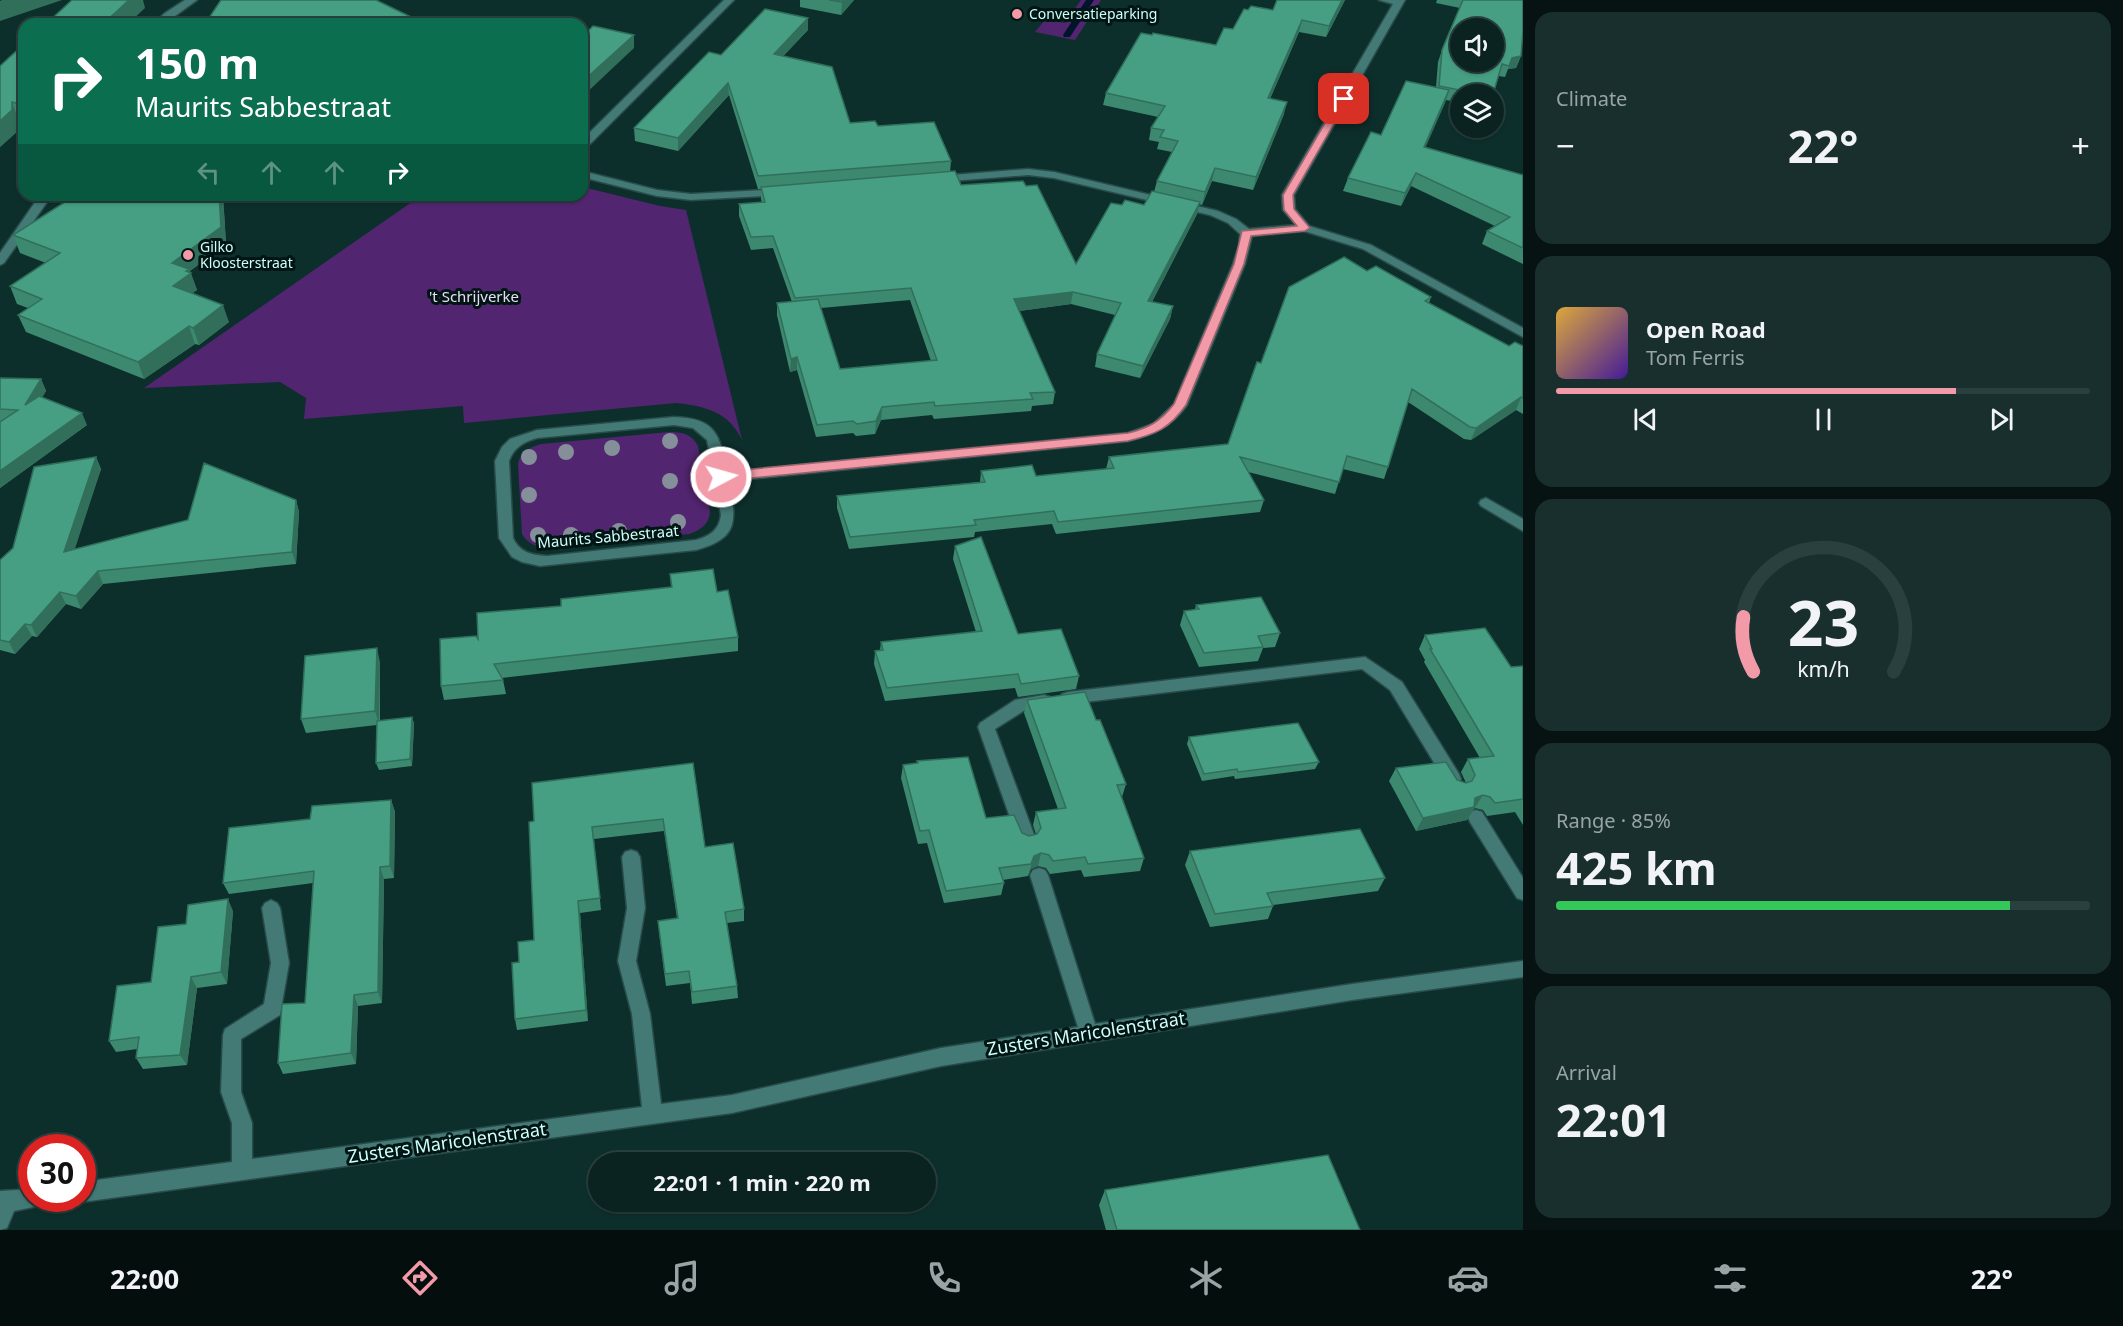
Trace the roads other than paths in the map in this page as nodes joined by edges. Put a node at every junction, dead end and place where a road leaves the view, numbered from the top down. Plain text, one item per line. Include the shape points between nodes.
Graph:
1 (192, 0) edge
2 (729, 0) edge
3 (1384, 0) edge
4 (1399, 1) edge
5 (165, 18) edge
6 (588, 140) edge
7 (588, 176) edge
8 (933, 179) edge
9 (794, 191) edge
10 (42, 201) edge
11 (1305, 228) junction
12 (1246, 233) junction
13 (0, 261) edge
14 (1523, 333) edge
15 (721, 477) junction
16 (1486, 503) dead end
17 (1523, 526) edge
18 (1458, 787) edge
19 (1476, 817) edge
20 (1027, 840) edge
21 (631, 857) dead end
22 (1039, 875) edge
23 (1523, 893) edge
24 (271, 908) dead end
25 (1523, 969) edge
26 (1089, 1033) junction
27 (652, 1113) junction
28 (242, 1172) junction
29 (96, 1190) edge
30 (18, 1203) edge
31 (2, 1208) edge

1 - 5 street
2 - 6 street
3 - 4 street
4 - 11 street via 1288,195 1289,210
7 - 9 street via 657,193 691,197
8 - 12 street via 1028,172 1054,175 1214,213
10 - 13 street
11 - 12 street
11 - 14 street via 1367,247
12 - 15 street via 1239,264 1180,405 1166,422 1150,432
15 - 15 street, Maurits Sabbestraat via 728,525 709,542 546,561 532,561 509,548 502,461 512,443 524,437 687,421 710,432
16 - 17 street
18 - 20 street via 1396,686 1365,663 1021,704 986,727
19 - 23 street
21 - 27 street via 636,908 627,961 641,1014
22 - 26 street
24 - 28 street via 280,963 273,1009 232,1035 231,1092 242,1123
25 - 26 street, Zusters Maricolenstraat
26 - 27 street, Zusters Maricolenstraat via 941,1057 732,1104
27 - 28 street, Zusters Maricolenstraat
28 - 29 street, Zusters Maricolenstraat
30 - 31 street

